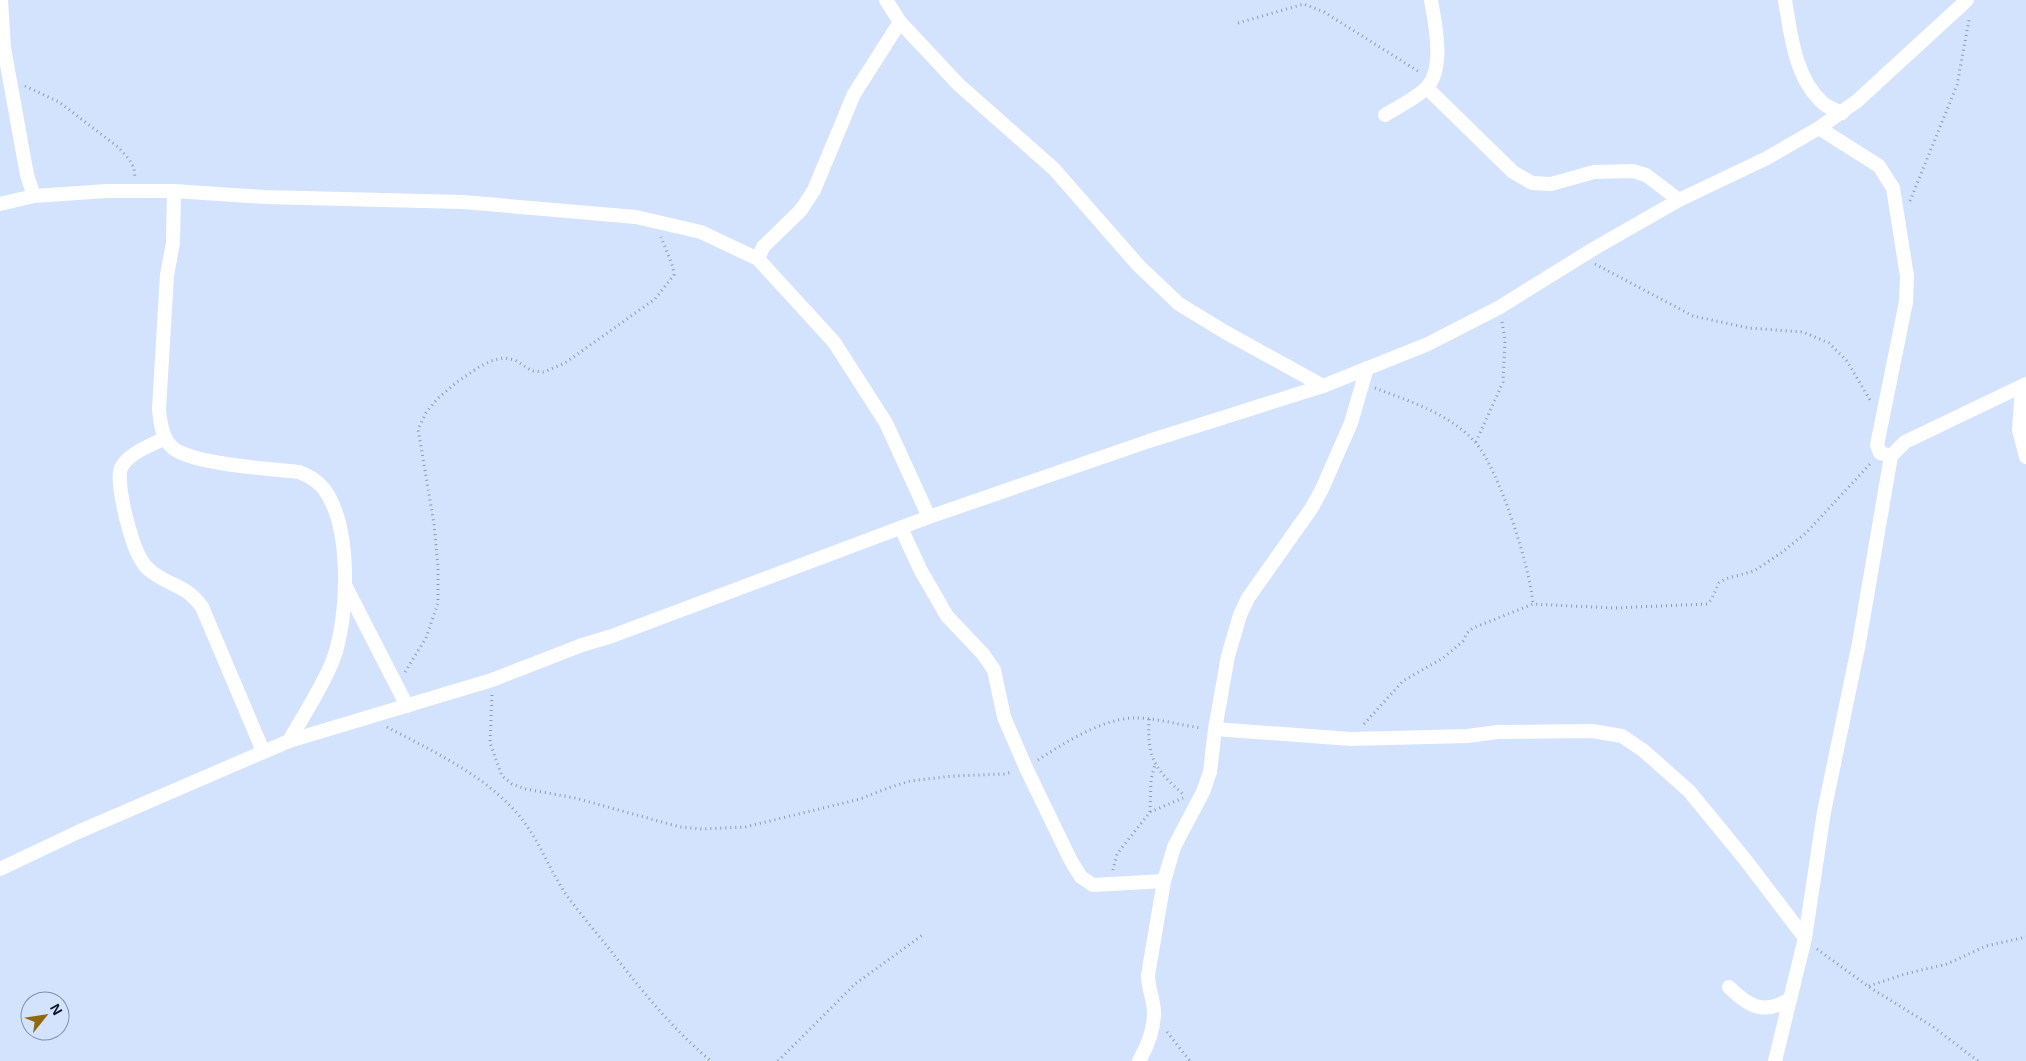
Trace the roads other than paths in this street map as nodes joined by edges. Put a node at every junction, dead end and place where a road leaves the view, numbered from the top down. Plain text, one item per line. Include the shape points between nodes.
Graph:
1 (1, 0) edge
2 (886, 0) edge
3 (1431, 0) edge
4 (1785, 0) edge
5 (1967, 0) edge
6 (900, 22) junction
7 (1430, 84) junction
8 (1842, 113) junction
9 (1385, 115) dead end
10 (1819, 128) junction
11 (174, 192) junction
12 (34, 196) junction
13 (1679, 200) junction
14 (0, 204) edge
15 (758, 259) junction
16 (1368, 368) junction
17 (1323, 386) junction
18 (2024, 386) edge
19 (165, 438) junction
20 (1886, 455) junction
21 (2026, 457) edge
22 (929, 517) junction
23 (901, 528) junction
24 (346, 586) junction
25 (407, 706) junction
26 (1215, 729) junction
27 (289, 741) junction
28 (263, 751) junction
29 (0, 869) edge
30 (1164, 881) junction
31 (1805, 938) junction
32 (1729, 987) dead end
33 (1790, 999) junction
34 (1138, 1061) edge
35 (1775, 1061) edge

1 - 12 street via 4,48 27,175
2 - 6 street
3 - 7 street via 1438,51
4 - 8 street via 1791,37 1804,79 1825,104
5 - 8 street
6 - 15 street via 854,94 814,190 801,210 763,247
6 - 17 street via 959,85 1054,169 1138,266 1179,304
7 - 9 street
7 - 13 street via 1514,172 1532,183 1551,184 1594,172 1633,171 1646,175
8 - 10 street
10 - 13 street via 1767,158
10 - 20 street via 1878,166 1893,188 1907,276 1906,302 1877,445
11 - 12 street via 108,191
11 - 15 street via 463,202 636,217 701,232
11 - 19 street via 159,409
12 - 14 street
13 - 16 street via 1500,307 1428,344
15 - 22 street via 834,342 886,423
16 - 17 street
16 - 26 street via 1351,424 1322,490 1240,614 1228,656
17 - 22 street via 1149,441
18 - 20 street via 1906,442
18 - 21 street via 2019,430
19 - 24 street via 173,448 204,460 299,472 312,478 324,489 336,512
19 - 28 street via 127,459 120,469 120,486 133,542 141,561 152,572 182,587 202,607
20 - 31 street via 1859,644 1824,812
22 - 23 street
23 - 25 street via 492,680
23 - 30 street via 921,571 948,616 994,670 1004,717 1081,876 1093,885
24 - 25 street
24 - 27 street via 342,627 333,660
25 - 27 street
26 - 30 street via 1210,772 1191,801
26 - 31 street via 1351,739 1467,736 1498,732 1592,731 1622,736 1689,791
27 - 28 street
28 - 29 street
30 - 34 street via 1148,975 1154,1012 1146,1049
31 - 33 street
32 - 33 street via 1743,1001 1756,1007 1781,1005
33 - 35 street

